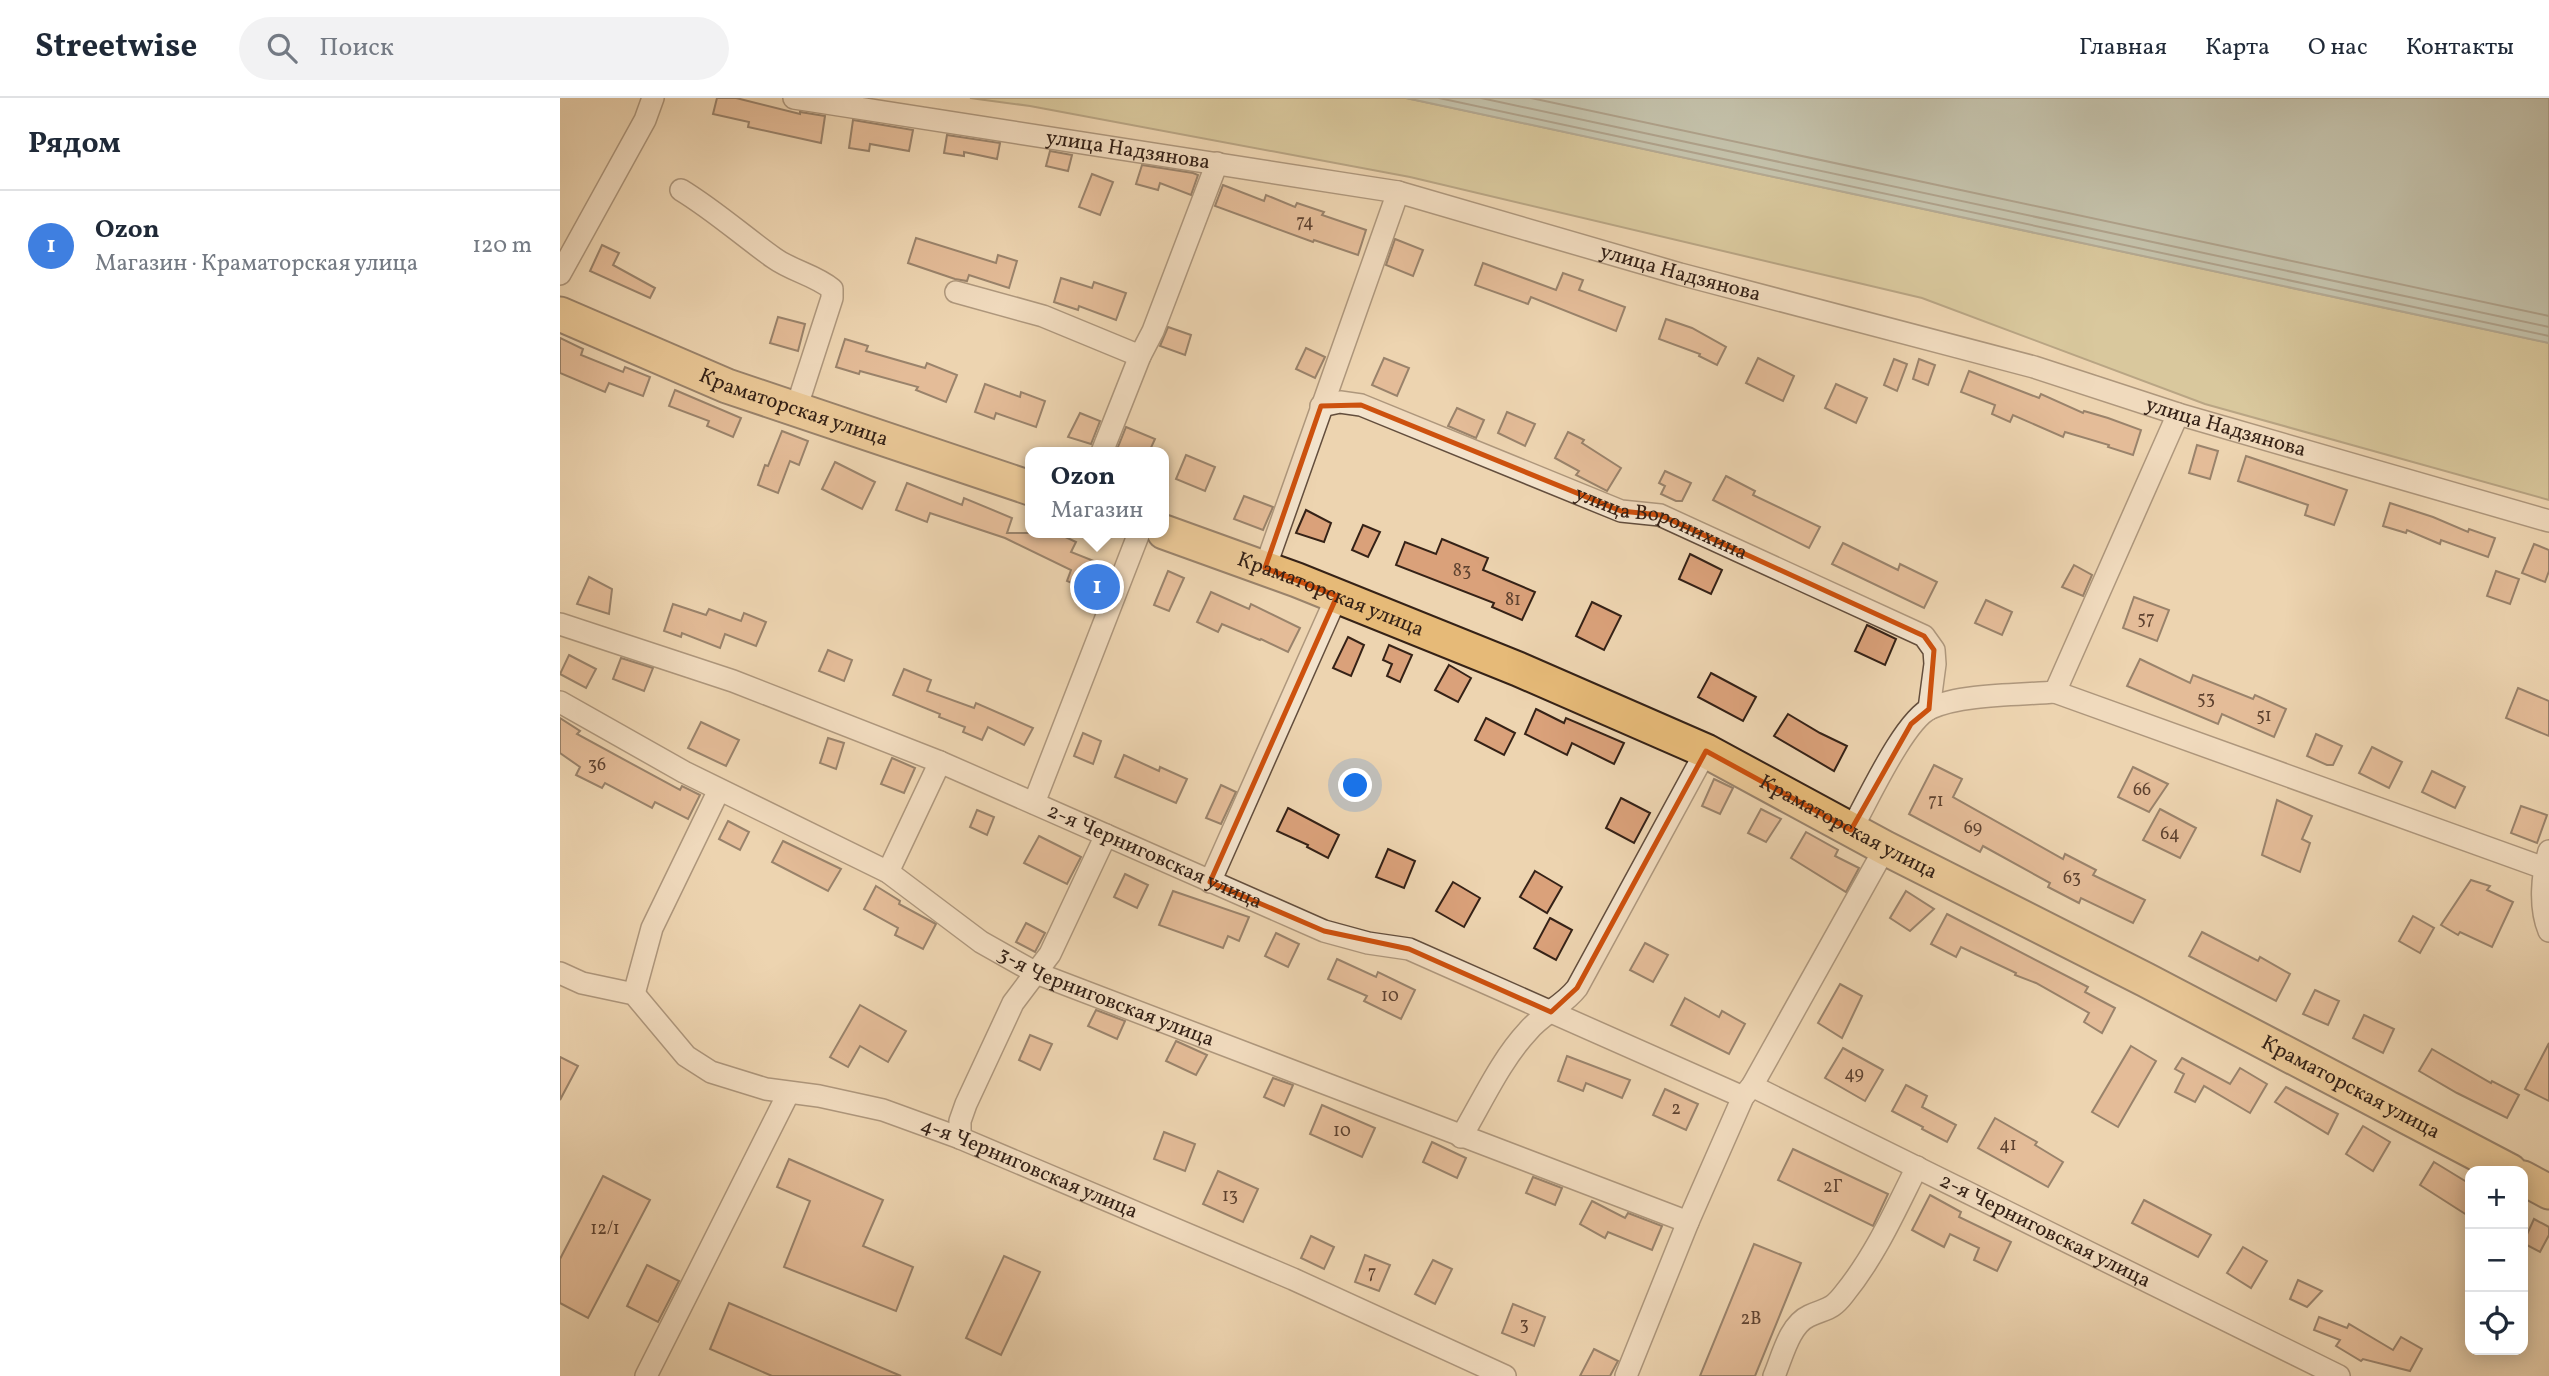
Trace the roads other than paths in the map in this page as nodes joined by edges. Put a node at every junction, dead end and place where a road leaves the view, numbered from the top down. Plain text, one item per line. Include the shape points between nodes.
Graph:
1 (653, 98) edge
2 (794, 98) edge
3 (1217, 163) junction
4 (681, 190) dead end
5 (1398, 192) junction
6 (560, 274) edge
7 (956, 292) dead end
8 (560, 314) edge
9 (1140, 356) junction
10 (1321, 406) junction
11 (796, 409) junction
12 (2178, 414) junction
13 (1104, 447) edge
14 (1025, 486) edge
15 (2549, 522) edge
16 (1169, 534) edge
17 (1137, 538) edge
18 (1265, 568) junction
19 (1337, 596) junction
20 (560, 624) edge
21 (2055, 692) junction
22 (560, 702) edge
23 (1929, 709) junction
24 (1706, 751) junction
25 (940, 762) junction
26 (719, 790) junction
27 (1034, 803) junction
28 (1851, 830) junction
29 (1106, 835) junction
30 (1885, 848) junction
31 (2547, 864) edge
32 (888, 872) junction
33 (1210, 882) junction
34 (2549, 931) edge
35 (560, 973) edge
36 (1036, 973) junction
37 (634, 994) junction
38 (1551, 1012) junction
39 (1748, 1092) junction
40 (788, 1094) junction
41 (1461, 1137) junction
42 (960, 1138) junction
43 (2500, 1166) edge
44 (1917, 1167) junction
45 (1688, 1223) junction
46 (646, 1376) edge
47 (1505, 1376) edge
48 (1626, 1376) edge
49 (1774, 1376) edge
50 (2339, 1376) edge

1 - 6 street
2 - 3 street, улица Надзянова
3 - 5 street, улица Надзянова
3 - 9 street
4 - 11 street via 773,257 832,289
5 - 10 street
5 - 12 street, улица Надзянова via 1680,274 2034,367
7 - 9 street via 1042,316
8 - 11 main road, Краматорская улица via 727,386
9 - 13 street
10 - 18 street
10 - 23 street, улица Воронихина via 1340,401 1361,405 1621,511 1660,514 1924,636 1934,650 1935,664
11 - 14 main road, Краматорская улица
12 - 15 street, улица Надзянова
12 - 21 street
16 - 18 main road, Краматорская улица
17 - 27 street
18 - 19 main road, Краматорская улица
19 - 24 main road, Краматорская улица via 1518,668
19 - 33 street
20 - 25 street, 2-я Черниговская улица via 733,681
21 - 23 street via 1955,701
21 - 31 street
22 - 26 street, 3-я Черниговская улица
23 - 28 street via 1911,724
24 - 28 main road, Краматорская улица
24 - 38 street via 1577,988
25 - 27 street, 2-я Черниговская улица
25 - 32 street
26 - 32 street, 3-я Черниговская улица
26 - 37 street via 652,928
27 - 29 street, 2-я Черниговская улица
28 - 30 main road, Краматорская улица
29 - 33 street, 2-я Черниговская улица
29 - 36 street via 1050,954
30 - 39 street
30 - 43 main road, Краматорская улица
31 - 34 street via 2542,888
32 - 36 street, 3-я Черниговская улица via 981,942
33 - 38 street, 2-я Черниговская улица via 1324,931 1409,949
35 - 37 street via 582,983
36 - 41 street, 3-я Черниговская улица
36 - 42 street via 1013,1003 965,1104
37 - 40 street, 4-я Черниговская улица via 686,1056 711,1072
38 - 39 street, 2-я Черниговская улица
38 - 41 street via 1512,1050
39 - 44 street, 2-я Черниговская улица
39 - 45 street
40 - 42 street, 4-я Черниговская улица via 883,1110
40 - 46 street
41 - 45 street, 3-я Черниговская улица
42 - 47 street, 4-я Черниговская улица via 1293,1279
44 - 49 street via 1870,1258 1830,1309 1807,1317 1795,1328
44 - 50 street, 2-я Черниговская улица
45 - 48 street

